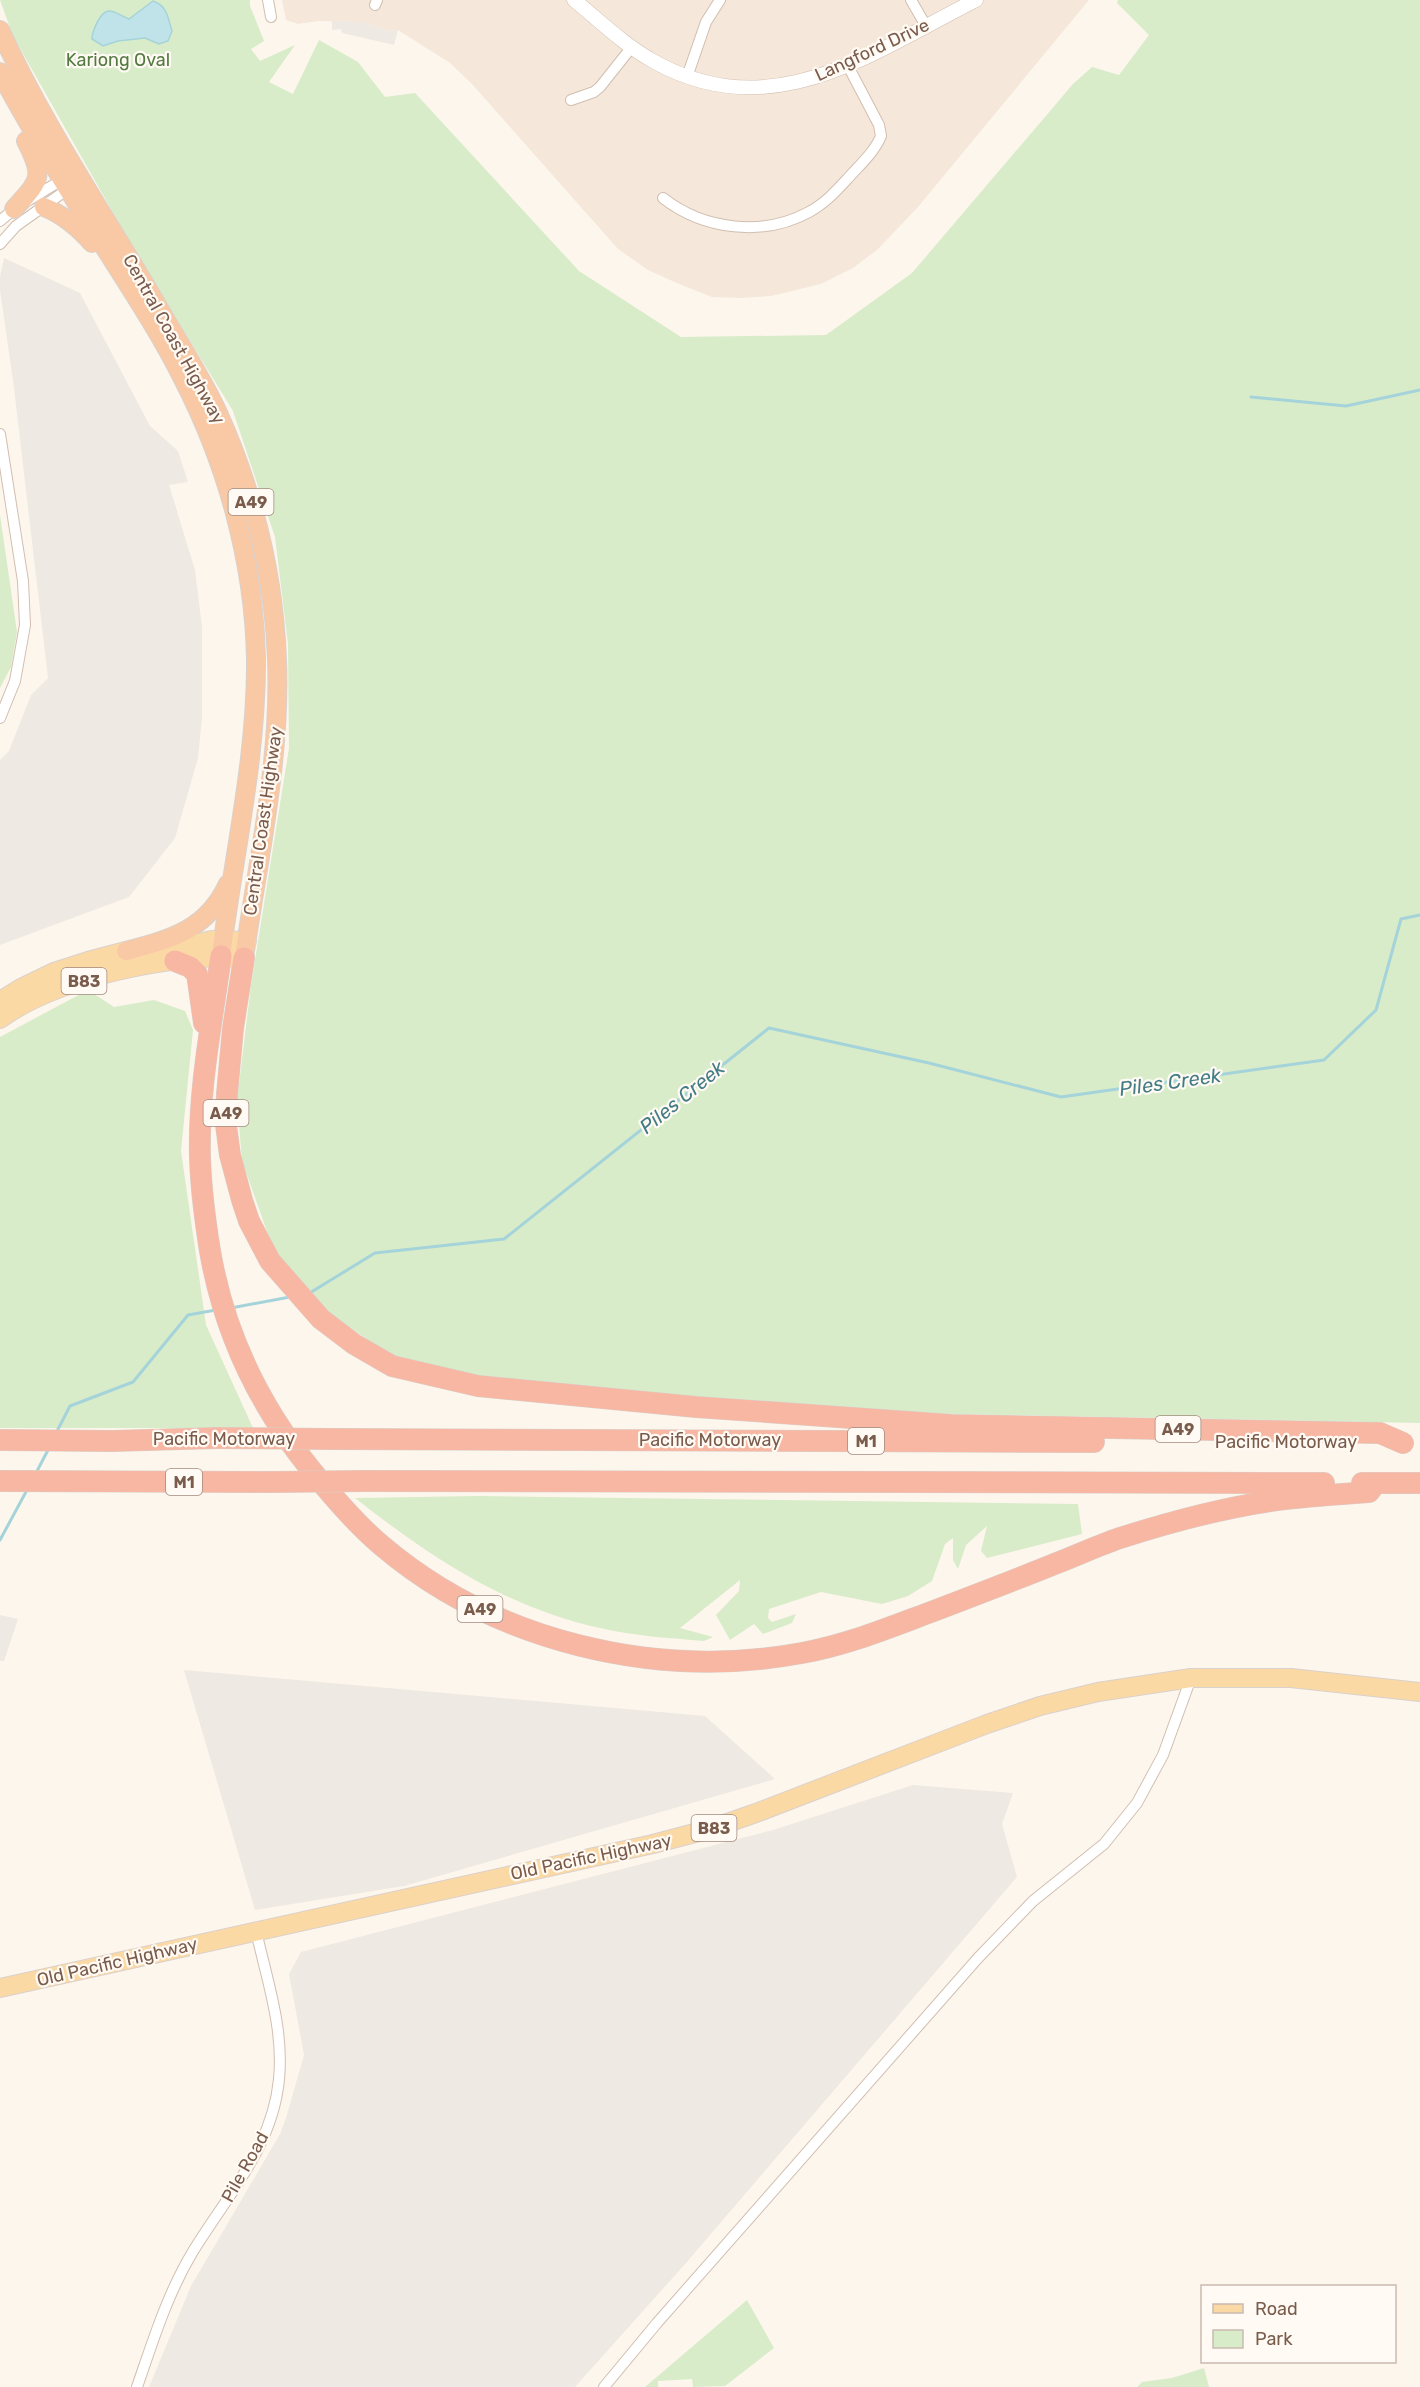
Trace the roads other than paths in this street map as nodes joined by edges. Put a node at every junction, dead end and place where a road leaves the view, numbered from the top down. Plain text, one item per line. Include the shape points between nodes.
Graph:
1 (268, 0) edge
2 (574, 0) edge
3 (720, 0) edge
4 (911, 0) edge
5 (976, 0) edge
6 (271, 17) dead end
7 (926, 26) junction
8 (0, 30) edge
9 (631, 48) junction
10 (848, 66) junction
11 (0, 73) edge
12 (687, 77) junction
13 (571, 100) dead end
14 (72, 180) junction
15 (663, 198) dead end
16 (44, 207) junction
17 (10, 219) edge
18 (0, 237) edge
19 (0, 244) edge
20 (144, 311) junction
21 (0, 434) edge
22 (0, 718) edge
23 (236, 862) junction
24 (222, 948) junction
25 (245, 950) junction
26 (126, 951) junction
27 (175, 961) junction
28 (0, 1001) edge
29 (0, 1019) edge
30 (206, 1059) junction
31 (0, 1440) edge
32 (1411, 1443) edge
33 (0, 1481) edge
34 (1376, 1483) junction
35 (1420, 1483) edge
36 (1191, 1678) junction
37 (1420, 1692) edge
38 (256, 1931) junction
39 (0, 1988) edge
40 (136, 2387) edge
41 (604, 2387) edge

1 - 6 street
2 - 9 street, Langford Drive
3 - 12 street via 706,22
4 - 7 street
5 - 7 street, Langford Drive
7 - 10 street, Langford Drive
8 - 14 highway, Central Coast Highway / A49
9 - 12 street, Langford Drive
9 - 13 street via 600,87
10 - 12 street, Langford Drive via 810,80 768,87 727,86
10 - 15 street via 881,136 831,197 782,224 739,228 715,224 677,209
11 - 14 highway, Central Coast Highway / A49 via 30,127
11 - 17 highway via 11,111 38,169 34,186
14 - 16 street
14 - 17 street
14 - 20 highway, Central Coast Highway / A49
14 - 25 highway, Central Coast Highway / A49 via 210,397 244,481 263,550 275,622 278,712
16 - 17 street
16 - 20 highway via 61,214 83,232 126,294
17 - 18 street
17 - 19 street
20 - 23 highway, Central Coast Highway / A49 via 183,379 215,449 239,532 249,584 256,657 255,711
21 - 22 street via 23,581 25,625 15,681
23 - 24 highway, Central Coast Highway / A49
23 - 26 highway via 223,895 192,928 171,939
24 - 25 main road, B83
24 - 26 main road, B83 via 150,954
24 - 27 main road, B83
24 - 30 highway, A49
25 - 32 highway, A49 via 226,1094 226,1125 230,1155 249,1221 270,1261 321,1319 392,1366 478,1386 889,1422 1380,1433
26 - 28 main road, B83 via 54,972
27 - 29 main road, B83 via 61,988
27 - 30 highway via 197,974
30 - 34 highway, A49 via 200,1157 211,1253 246,1370 296,1451 338,1503 387,1549 446,1590 509,1623 557,1640 656,1660 742,1661 805,1653 859,1640 1117,1539 1202,1515 1282,1499 1369,1492
31 - 32 highway, Pacific Motorway / M1, bridge
33 - 34 highway, M1, bridge
34 - 35 highway, M1
36 - 37 main road, Old Pacific Highway / B83 via 1291,1677
36 - 38 main road, Old Pacific Highway / B83 via 1098,1692 1040,1706 710,1829
36 - 41 street via 1163,1755 1137,1803 1104,1844 1033,1901 978,1958
38 - 39 main road, Old Pacific Highway / B83
38 - 40 street, Pile Road via 279,2037 276,2099 254,2159 172,2291

